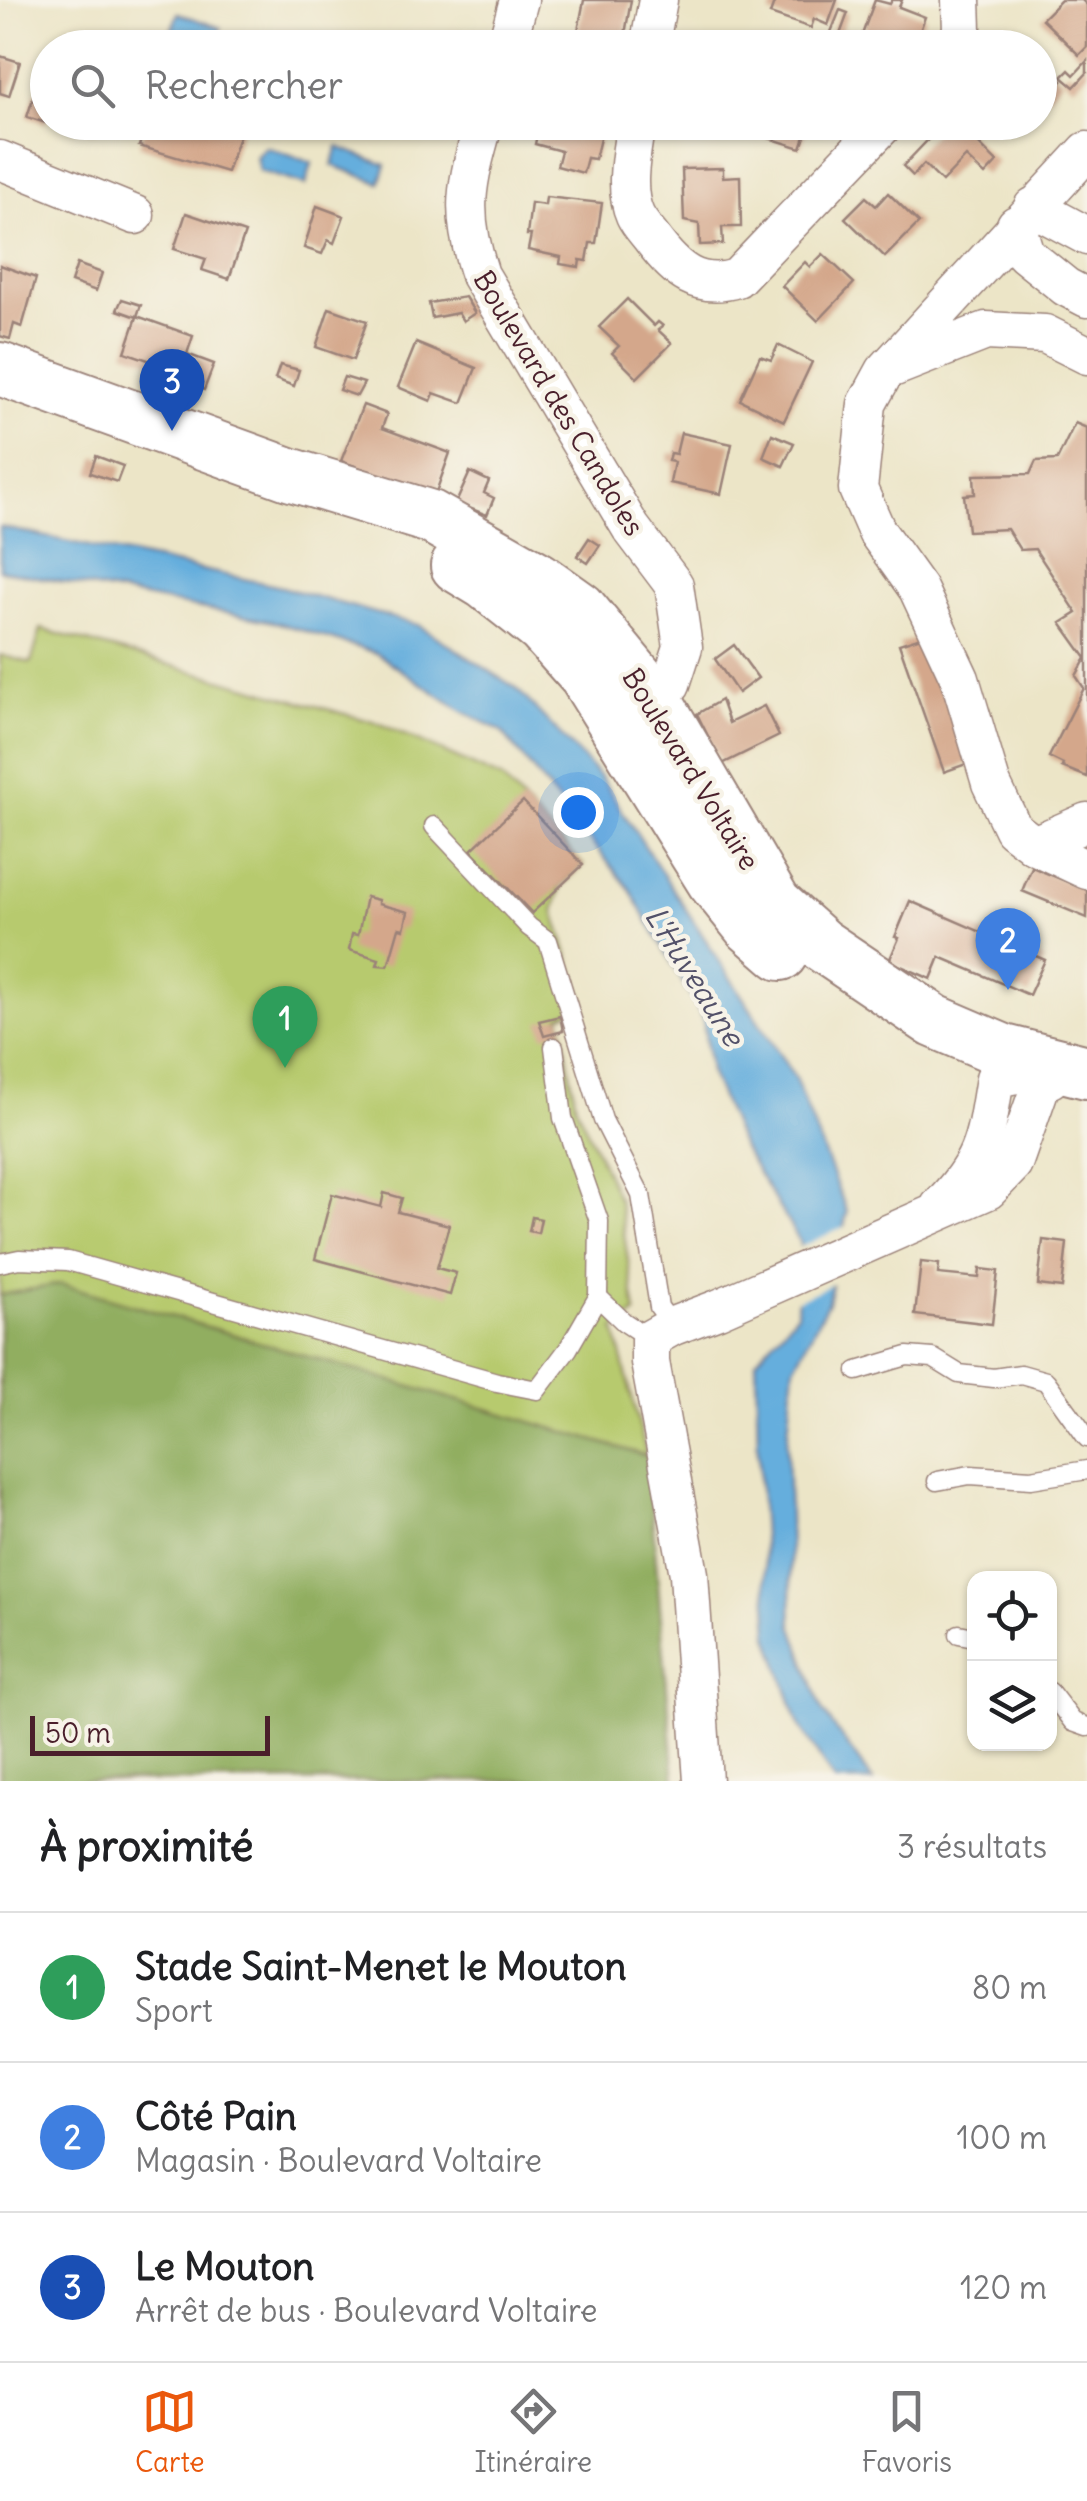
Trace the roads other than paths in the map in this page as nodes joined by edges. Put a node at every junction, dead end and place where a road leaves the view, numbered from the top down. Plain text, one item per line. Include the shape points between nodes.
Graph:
1 (519, 0) edge
2 (658, 0) edge
3 (962, 0) edge
4 (511, 30) edge
5 (652, 30) edge
6 (962, 30) edge
7 (479, 140) edge
8 (634, 140) edge
9 (869, 140) edge
10 (1087, 151) edge
11 (0, 160) edge
12 (136, 215) dead end
13 (1025, 216) junction
14 (1087, 236) edge
15 (1087, 298) edge
16 (1087, 354) edge
17 (0, 369) edge
18 (885, 370) junction
19 (289, 474) junction
20 (638, 703) junction
21 (1087, 822) edge
22 (434, 826) dead end
23 (1034, 845) junction
24 (1087, 870) edge
25 (554, 1048) dead end
26 (1087, 1072) edge
27 (1039, 1080) edge
28 (0, 1263) edge
29 (598, 1297) junction
30 (662, 1333) junction
31 (858, 1371) dead end
32 (1087, 1438) edge
33 (1087, 1470) edge
34 (937, 1481) dead end
35 (1057, 1701) edge
36 (1087, 1727) edge
37 (704, 1781) edge

1 - 4 street
2 - 5 street
3 - 6 street
7 - 20 street, Boulevard des Candoles via 466,212 480,275 631,528 674,585 679,616
8 - 9 street via 634,215 671,264 692,280 720,283 737,278
10 - 13 street
11 - 12 street
13 - 14 street
13 - 15 street via 1025,254
13 - 18 street
16 - 18 street via 1045,334 986,331
17 - 19 main road, Boulevard Voltaire
18 - 23 street via 867,404 858,489 877,532 918,589 960,679 991,782 1013,829
19 - 20 main road, Boulevard Voltaire via 485,582 542,628 585,676
19 - 20 main road, Boulevard Voltaire via 431,517 538,578 580,608
20 - 27 main road, Boulevard Voltaire via 774,904 820,944 934,1021
20 - 27 main road, Boulevard Voltaire via 679,821 750,927 818,986 922,1046
21 - 23 street
22 - 30 lane via 548,941 603,1120 641,1195
23 - 24 street
25 - 29 lane via 564,1118 599,1221
26 - 27 main road, Boulevard Voltaire
27 - 30 street via 986,1134 966,1180 934,1212
28 - 29 lane via 68,1261 537,1390
29 - 30 lane via 624,1322
30 - 37 street via 650,1362 688,1574
31 - 32 lane via 908,1356 934,1358 958,1374 1022,1374 1046,1381
33 - 34 lane via 1030,1480 970,1475
35 - 36 lane via 1073,1722

